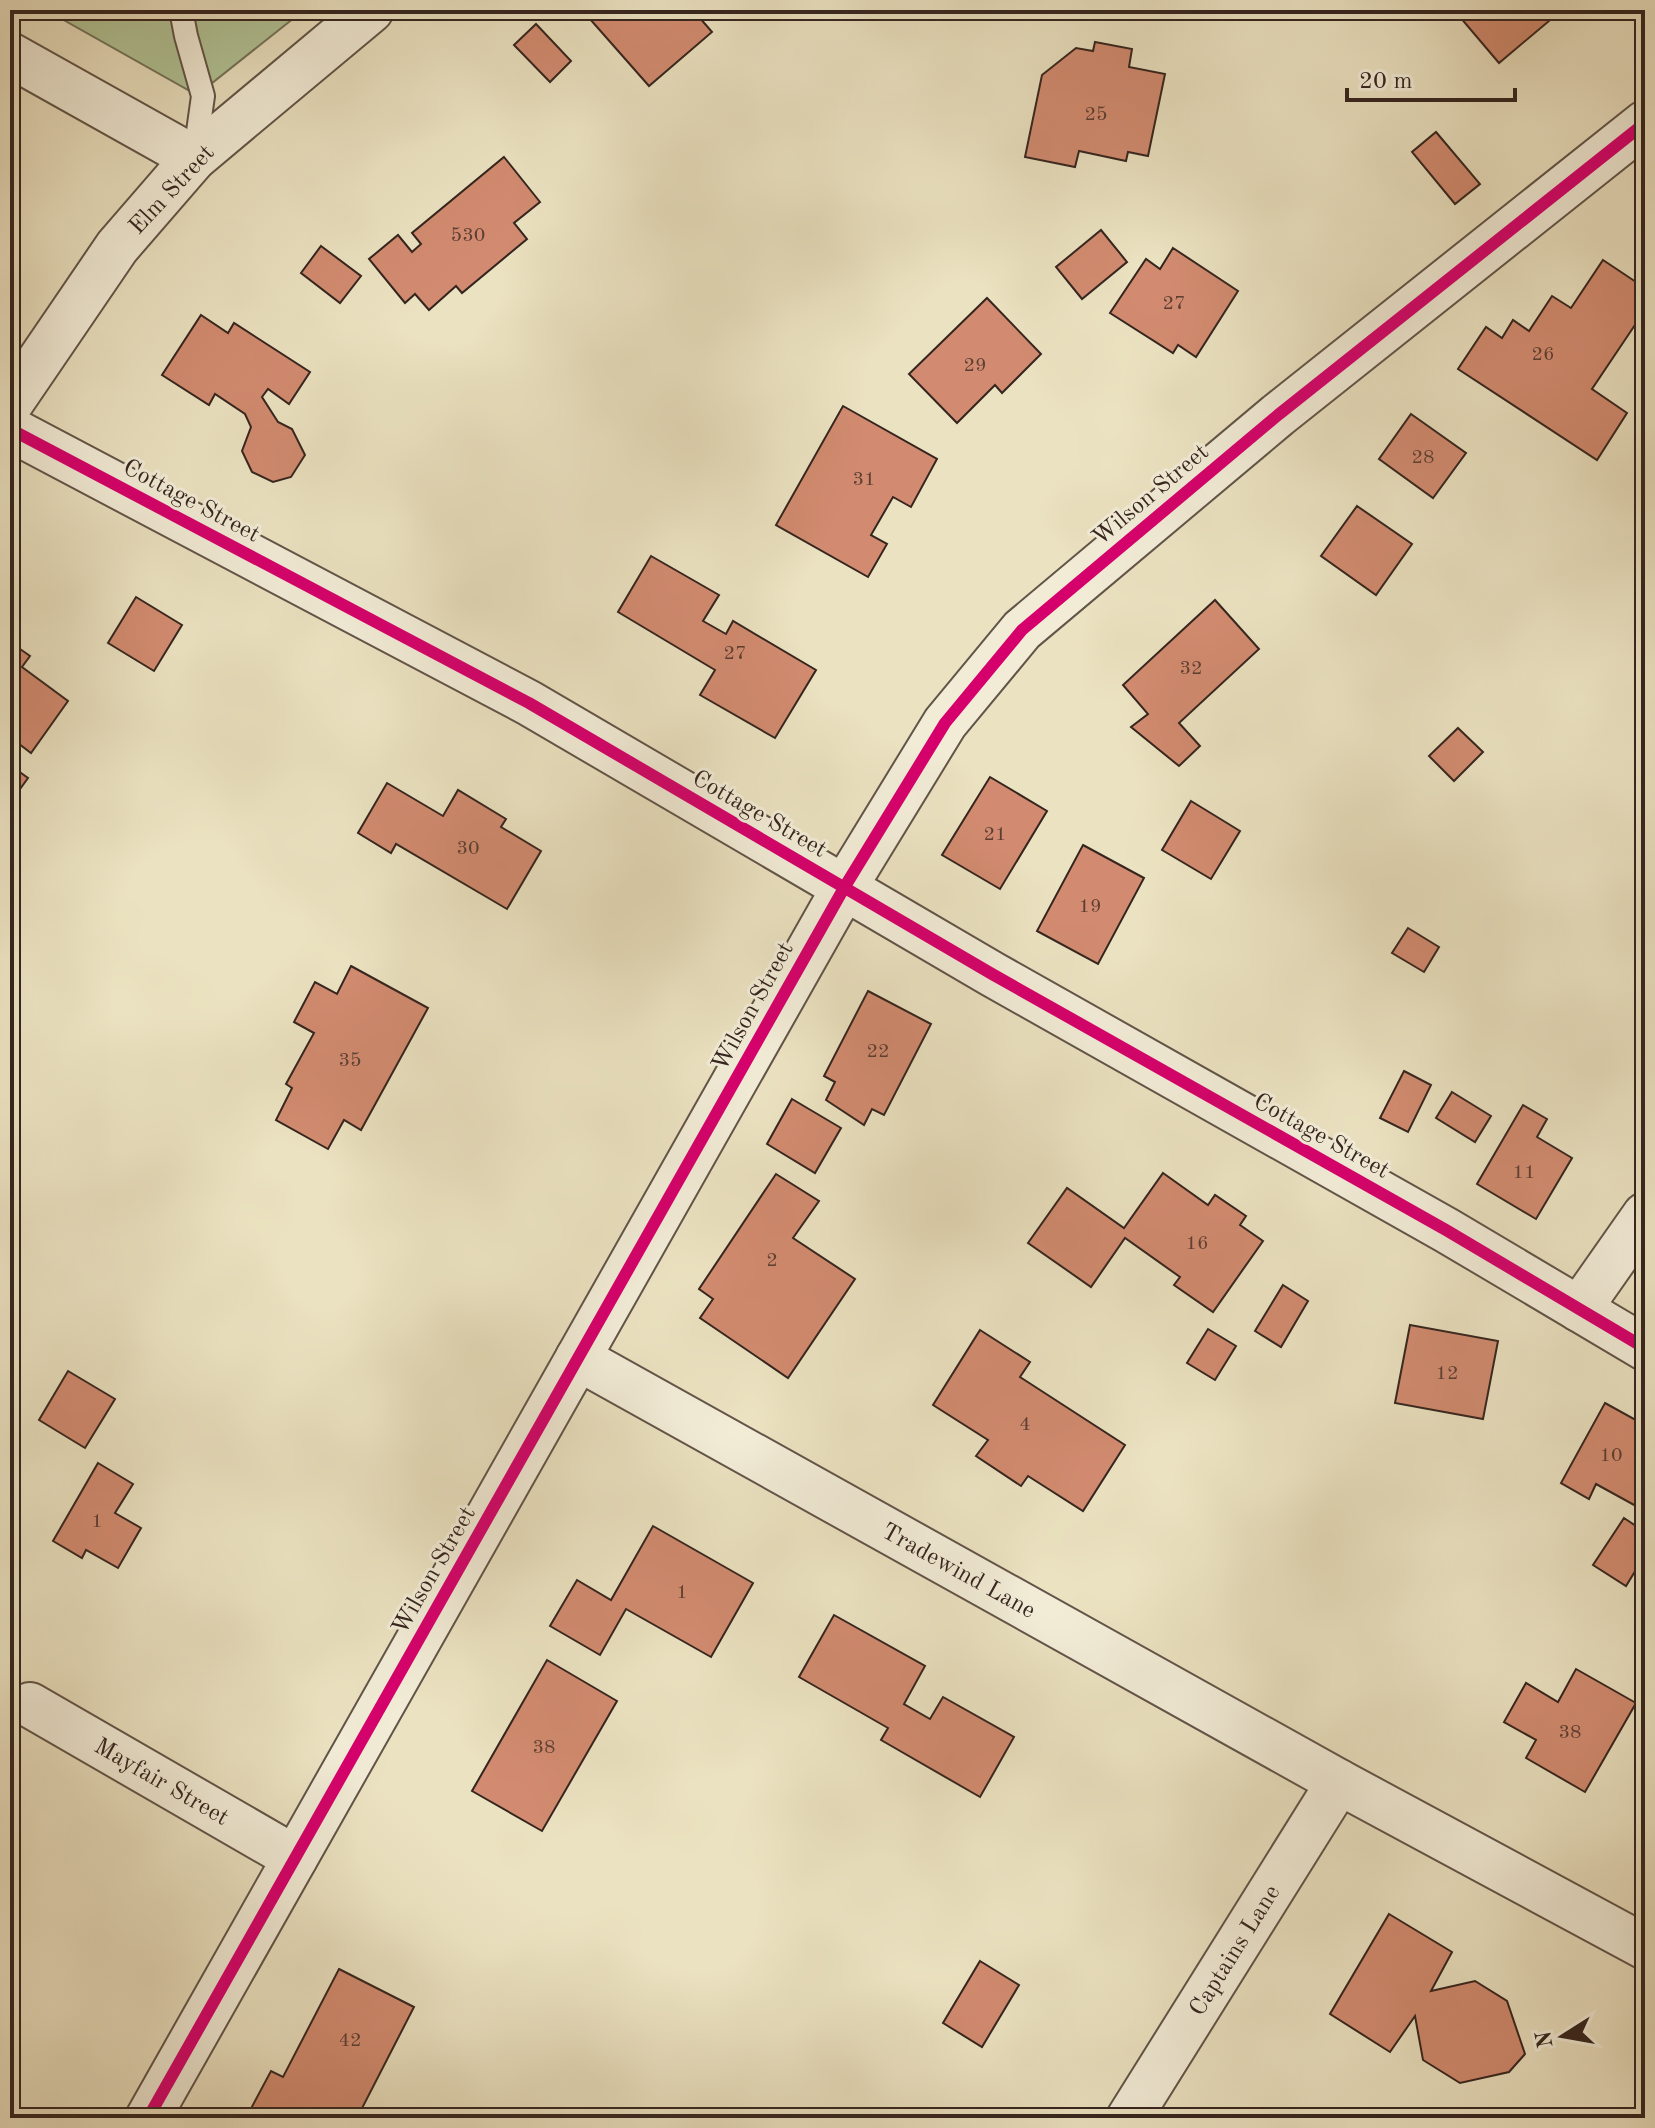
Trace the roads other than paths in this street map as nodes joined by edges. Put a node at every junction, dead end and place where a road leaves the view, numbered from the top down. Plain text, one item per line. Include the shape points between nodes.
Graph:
1 (181, 10) edge
2 (371, 10) edge
3 (10, 55) edge
4 (1645, 123) edge
5 (194, 158) junction
6 (10, 404) edge
7 (10, 429) edge
8 (844, 888) junction
9 (1645, 1215) edge
10 (1579, 1309) junction
11 (1645, 1348) edge
12 (578, 1358) junction
13 (30, 1705) dead end
14 (1339, 1782) junction
15 (295, 1858) junction
16 (1645, 1947) edge
17 (148, 2118) edge
18 (1129, 2118) edge

1 - 5 lane via 203,96
2 - 5 street, Elm Street
3 - 5 street
4 - 8 street, Wilson Street via 1278,415 1022,630 945,723
5 - 6 street, Elm Street via 117,247
7 - 8 street, Cottage Street via 529,703
8 - 10 street, Cottage Street
8 - 12 street, Wilson Street
9 - 10 street
10 - 11 street, Cottage Street
12 - 14 street, Tradewind Lane
12 - 15 street, Wilson Street
13 - 15 street, Mayfair Street
14 - 16 street, Tradewind Lane
14 - 18 street, Captains Lane
15 - 17 street, Wilson Street

